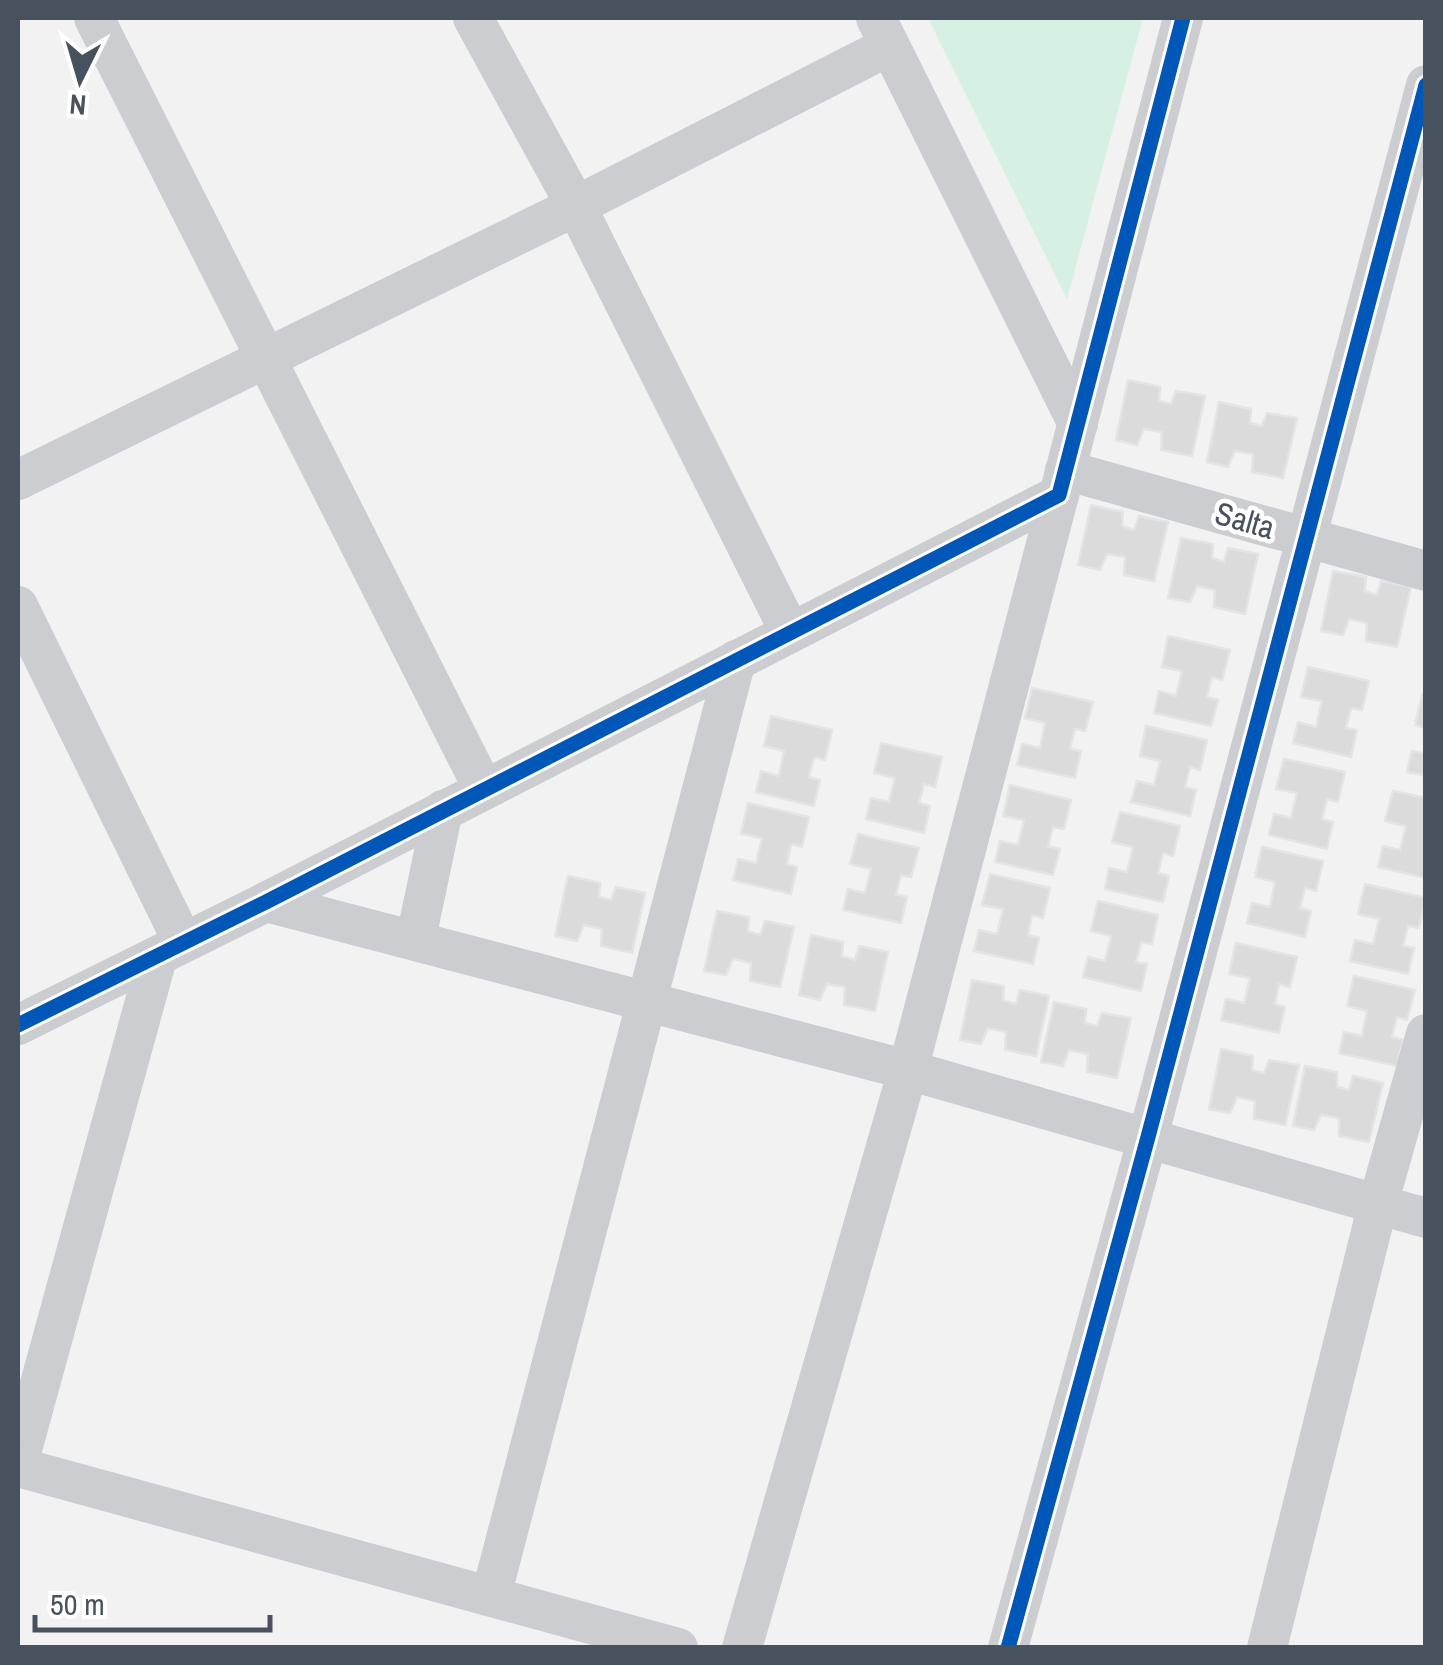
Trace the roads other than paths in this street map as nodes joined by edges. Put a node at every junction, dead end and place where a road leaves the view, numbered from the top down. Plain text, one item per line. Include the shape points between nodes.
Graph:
1 (94, 18) edge
2 (473, 18) edge
3 (1183, 18) edge
4 (882, 32) edge
5 (1426, 85) edge
6 (576, 206) junction
7 (266, 356) junction
8 (1078, 424) junction
9 (18, 480) edge
10 (1062, 482) junction
11 (1306, 537) junction
12 (1426, 571) edge
13 (18, 606) edge
14 (790, 632) junction
15 (736, 660) junction
16 (484, 790) junction
17 (443, 810) junction
18 (266, 902) junction
19 (416, 938) junction
20 (170, 950) junction
21 (648, 1001) junction
22 (18, 1025) edge
23 (1426, 1034) edge
24 (908, 1070) junction
25 (1148, 1136) junction
26 (1378, 1204) junction
27 (1426, 1218) edge
28 (18, 1466) edge
29 (491, 1596) junction
30 (678, 1648) edge
31 (742, 1648) edge
32 (1008, 1648) edge
33 (1267, 1648) edge

1 - 7 street
2 - 6 street
3 - 8 street
4 - 6 street
4 - 8 street
5 - 11 street
6 - 7 street
6 - 14 street
7 - 9 street
7 - 16 street
8 - 10 street
10 - 11 street, Salta
10 - 14 street
10 - 24 street
11 - 12 street, Salta
11 - 25 street
13 - 20 street
14 - 15 street
15 - 16 street
15 - 21 street
16 - 17 street
17 - 18 street
17 - 19 street
18 - 19 street
18 - 20 street
19 - 21 street
20 - 22 street
20 - 28 street
21 - 24 street
21 - 29 street
23 - 26 street
24 - 25 street
24 - 31 street
25 - 26 street
25 - 32 street
26 - 27 street
26 - 33 street
28 - 29 street
29 - 30 street

